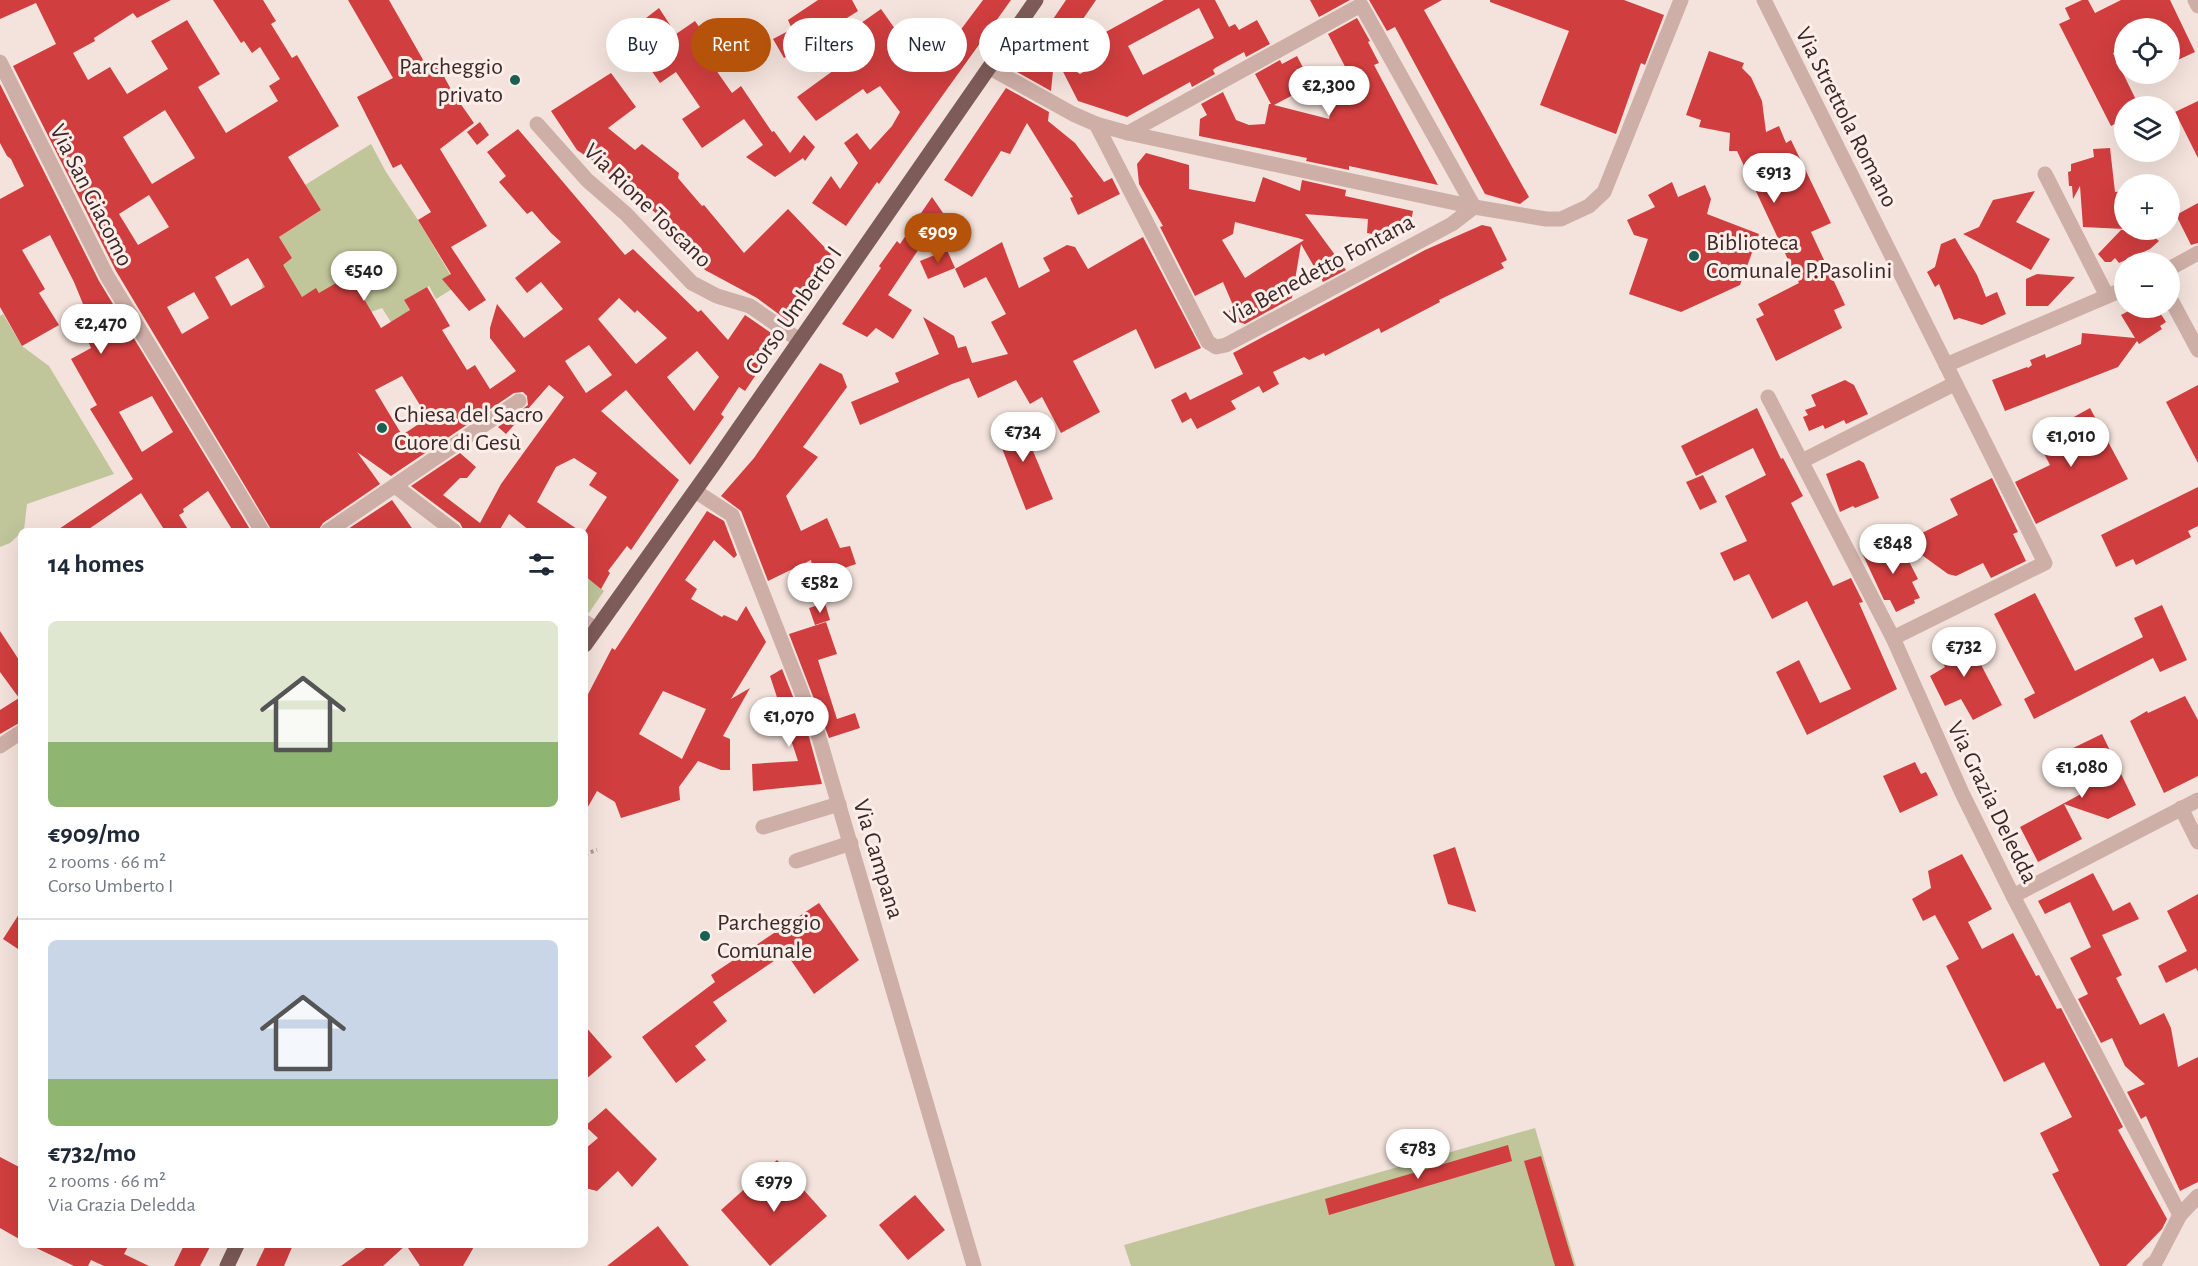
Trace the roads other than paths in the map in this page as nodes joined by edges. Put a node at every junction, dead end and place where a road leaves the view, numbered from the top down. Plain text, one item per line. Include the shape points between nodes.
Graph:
1 (1036, 0) edge
2 (1681, 0) edge
3 (1764, 0) edge
4 (2195, 0) edge
5 (2198, 6) edge
6 (1024, 18) edge
7 (0, 62) edge
8 (987, 72) edge
9 (997, 72) edge
10 (537, 124) dead end
11 (1096, 124) junction
12 (1128, 133) junction
13 (2045, 174) dead end
14 (1474, 207) junction
15 (2198, 253) edge
16 (2180, 263) edge
17 (2114, 293) edge
18 (2107, 296) junction
19 (2180, 316) edge
20 (798, 340) junction
21 (2198, 350) edge
22 (1946, 365) junction
23 (1954, 384) junction
24 (1768, 397) dead end
25 (519, 401) dead end
26 (1802, 461) junction
27 (395, 486) junction
28 (695, 491) junction
29 (260, 528) edge
30 (332, 528) edge
31 (450, 528) edge
32 (591, 625) edge
33 (1893, 638) junction
34 (18, 734) edge
35 (0, 746) edge
36 (2198, 800) edge
37 (839, 804) junction
38 (2181, 808) junction
39 (763, 827) dead end
40 (2198, 842) edge
41 (851, 843) junction
42 (796, 861) dead end
43 (2013, 896) junction
44 (2198, 1196) edge
45 (2180, 1215) junction
46 (236, 1248) edge
47 (2155, 1264) edge
48 (227, 1266) edge
49 (974, 1266) edge

1 - 6 main road, Corso Umberto I
2 - 14 street, Via Benedetto Fontana via 1604,192 1589,206 1561,219
3 - 22 street, Via Strettola Romano
4 - 5 street
7 - 29 street, Via San Giacomo via 107,276
8 - 20 main road, Corso Umberto I
9 - 11 street, Via Benedetto Fontana
10 - 20 street, Via Rione Toscano via 587,180 626,214 692,283 750,306
11 - 12 street, Via Benedetto Fontana
11 - 14 street, Via Benedetto Fontana via 1208,342 1216,347 1442,230
12 - 14 street, Via Benedetto Fontana
12 - 14 street via 1361,5
13 - 18 street
15 - 16 street
17 - 18 street
18 - 22 street
19 - 21 street
20 - 28 main road, Corso Umberto I
22 - 23 street, Via Strettola Romano
23 - 26 street
23 - 33 street, Via Strettola Romano via 2045,563
24 - 26 street, Via Grazia Deledda
25 - 27 street
26 - 33 street, Via Grazia Deledda
27 - 30 street
27 - 31 street
28 - 32 main road, Corso Umberto I
28 - 37 street, Via Campana via 732,515 818,734
33 - 43 street, Via Grazia Deledda
34 - 35 street
36 - 38 street
37 - 39 street
37 - 41 street, Via Campana
38 - 40 street
38 - 43 street
41 - 42 street
41 - 49 street, Via Campana
43 - 45 street, Via Grazia Deledda
44 - 45 street
45 - 47 street
46 - 48 main road

